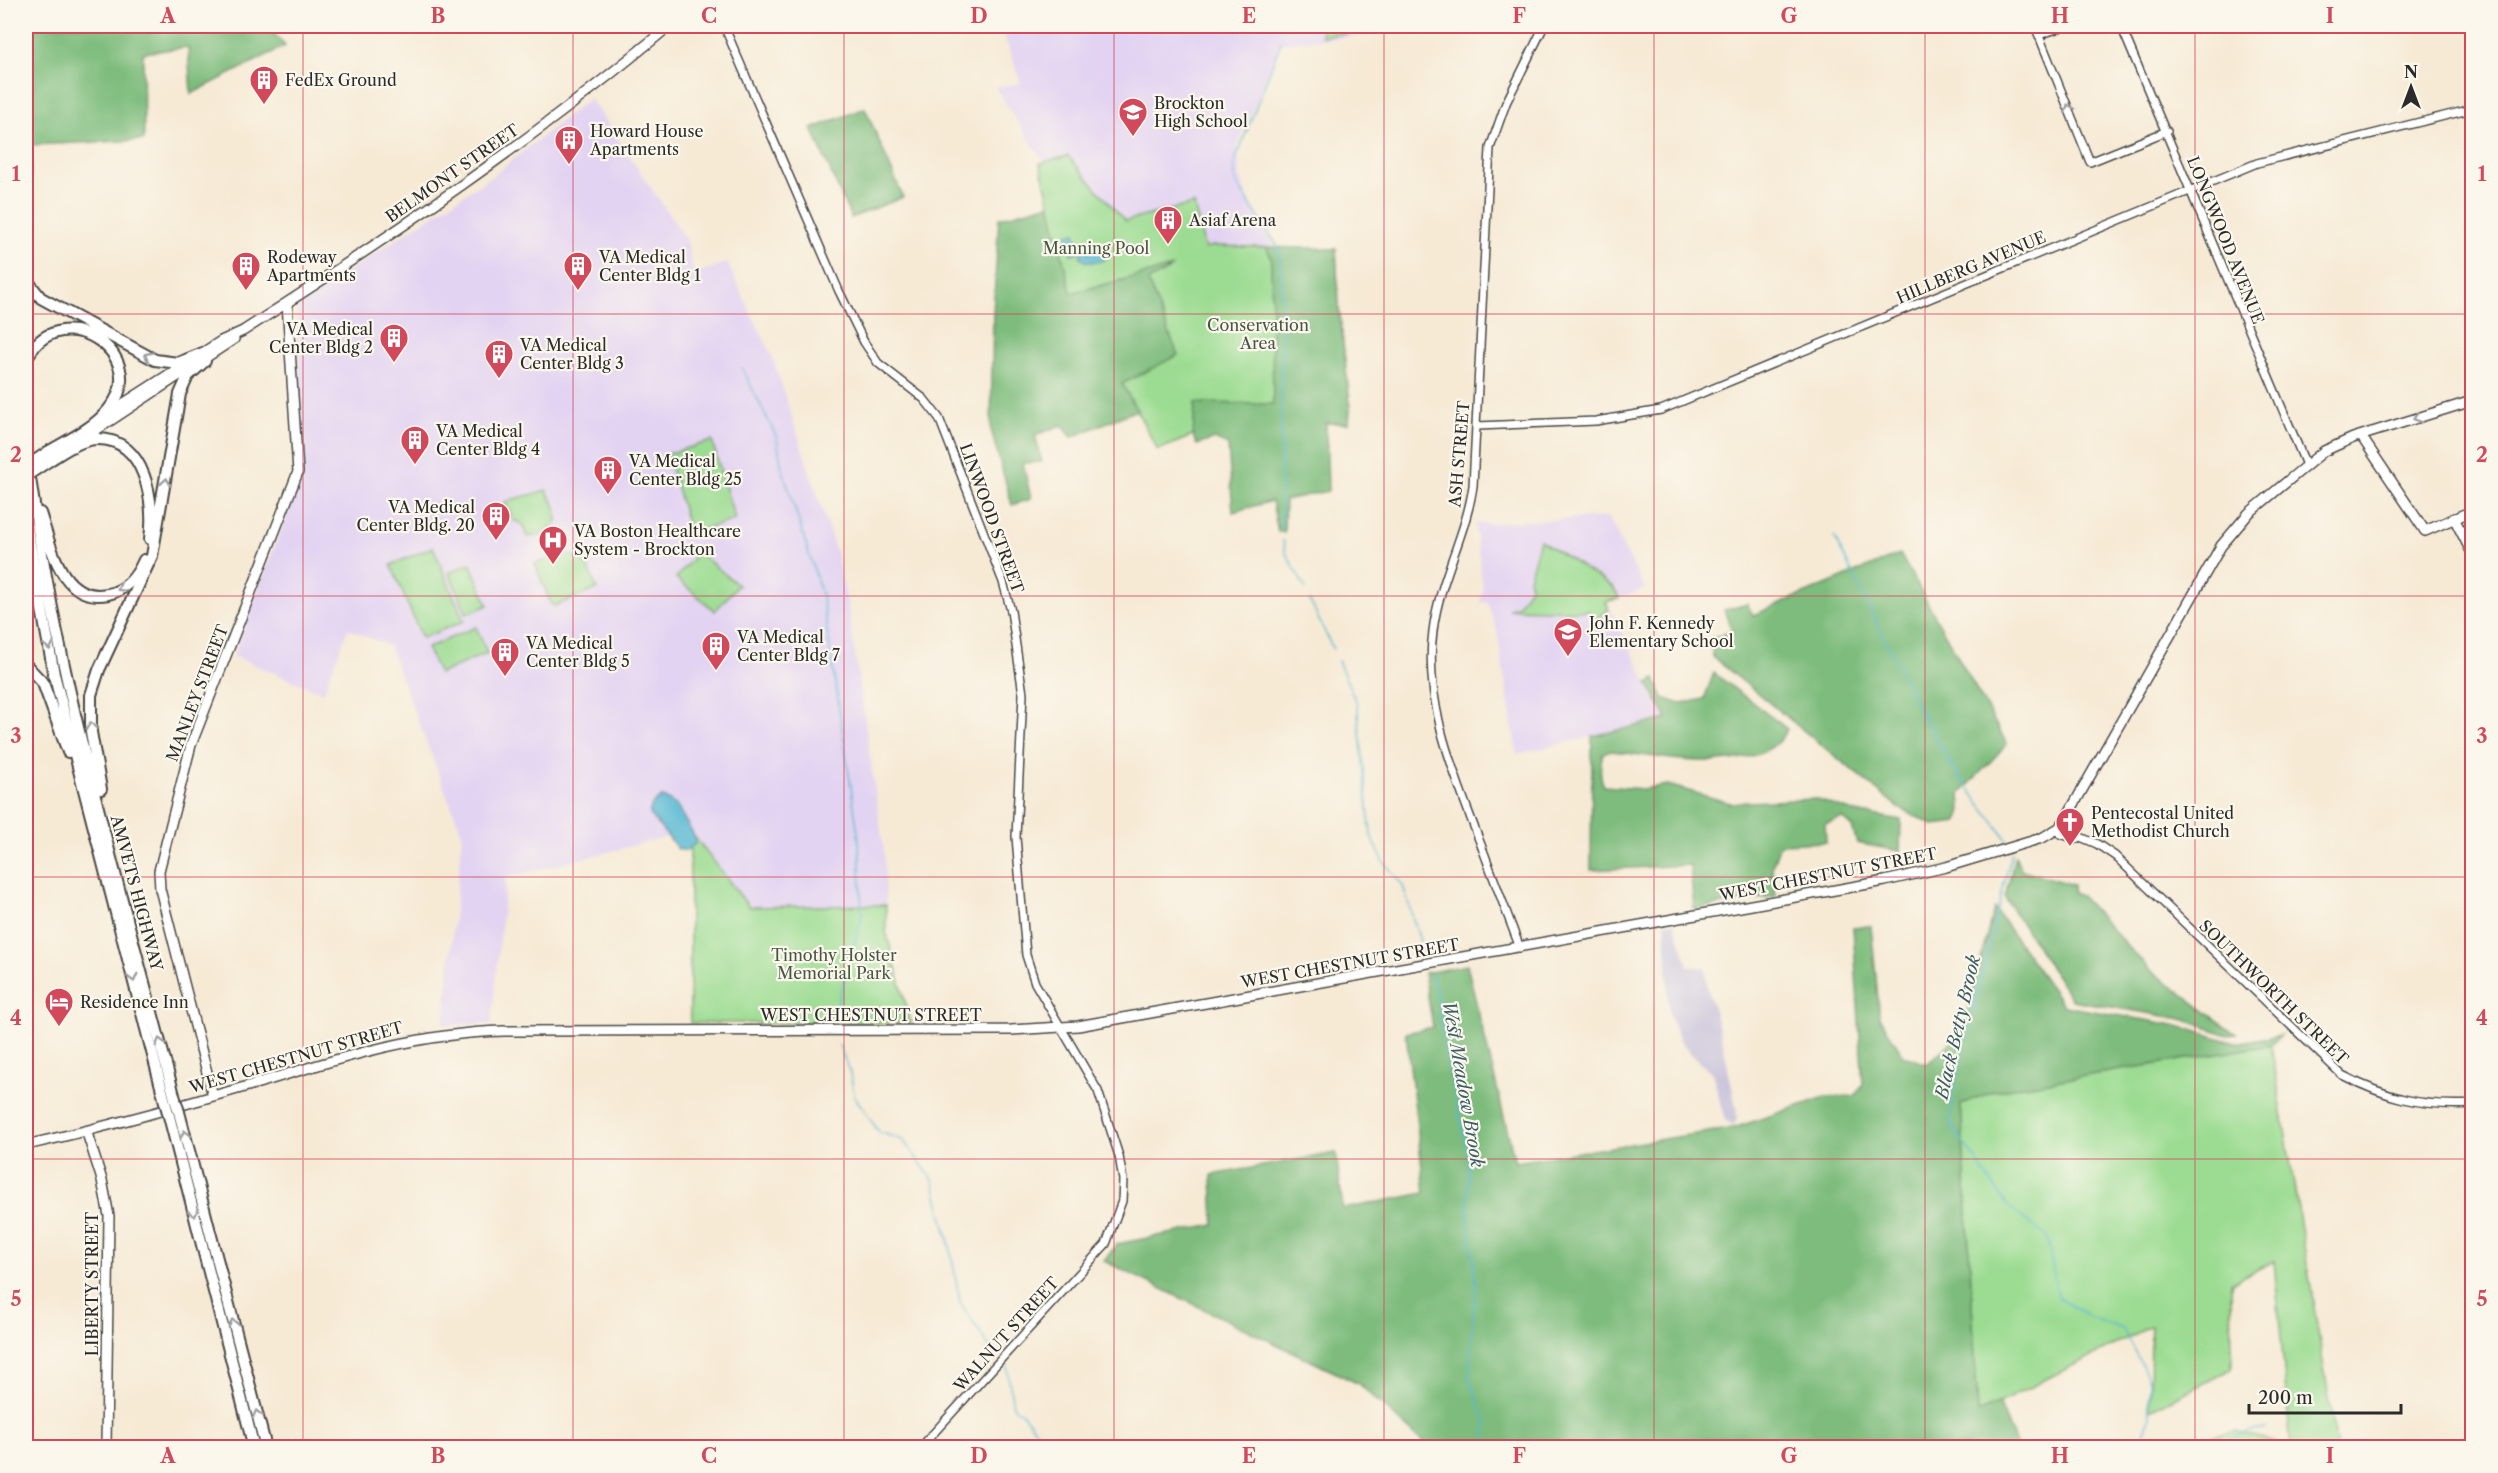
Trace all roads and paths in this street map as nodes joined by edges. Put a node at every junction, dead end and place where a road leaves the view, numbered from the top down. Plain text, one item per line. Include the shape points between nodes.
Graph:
1 (669, 26) edge
2 (724, 26) edge
3 (1544, 26) edge
4 (2035, 26) edge
5 (2065, 26) edge
6 (2121, 26) edge
7 (2039, 35) junction
8 (2472, 109) edge
9 (2167, 131) junction
10 (2191, 190) junction
11 (26, 279) edge
12 (287, 303) junction
13 (204, 357) junction
14 (26, 360) edge
15 (2472, 401) edge
16 (92, 424) junction
17 (1477, 426) junction
18 (2361, 436) junction
19 (26, 447) edge
20 (61, 453) junction
21 (49, 456) junction
22 (2306, 465) junction
23 (26, 467) edge
24 (26, 476) edge
25 (31, 487) junction
26 (2472, 511) edge
27 (2454, 518) junction
28 (26, 525) edge
29 (2472, 554) edge
30 (26, 580) edge
31 (26, 665) edge
32 (2059, 828) junction
33 (98, 841) junction
34 (109, 846) junction
35 (1521, 948) junction
36 (1063, 1027) junction
37 (213, 1096) junction
38 (170, 1100) junction
39 (2472, 1104) edge
40 (174, 1114) junction
41 (87, 1133) junction
42 (26, 1145) edge
43 (1110, 1238) joint
44 (106, 1448) edge
45 (254, 1448) edge
46 (266, 1448) edge
47 (920, 1448) edge

1 - 12 main road, BELMONT STREET via 500,160
2 - 36 street, LINWOOD STREET via 864,342 878,363 921,396 939,418 1003,582 1023,694 1016,837 1026,955 1033,978
3 - 17 street, ASH STREET via 1506,103 1490,148
4 - 7 street
5 - 7 street
6 - 9 street, LONGWOOD AVENUE
9 -> 7 street via 2090,162
8 - 10 street, HILLBERG AVENUE via 2257,163
9 - 10 street, LONGWOOD AVENUE
10 - 17 street, HILLBERG AVENUE via 1661,410 1596,421
10 - 22 street, LONGWOOD AVENUE
13 -> 11 highway via 178,363 155,360 41,298
12 - 13 main road, BELMONT STREET
12 - 37 main road, MANLEY STREET via 298,472 191,745 159,871 160,890
13 - 16 main road, BELMONT STREET
13 - 20 main road, BELMONT STREET
34 -> 13 highway via 92,732 91,695 150,563 180,394 190,372
14 - 16 highway via 38,343 62,331 87,333 107,346 119,366 120,385 111,407
15 -> 18 main road
16 - 21 highway, BELMONT STREET
17 - 35 street, ASH STREET via 1468,510 1446,572 1434,623 1432,676 1452,765
18 - 22 main road via 2332,447
18 - 27 main road via 2425,531
19 - 25 highway, AMVETS HIGHWAY
20 - 21 highway, BELMONT STREET
20 -> 25 highway via 87,441 107,440 124,448 138,464 151,498 151,528 144,561 132,581 120,590 100,595 88,594 72,585 58,565
21 - 23 highway, BELMONT STREET, bridge
21 - 24 highway, BELMONT STREET, bridge
22 - 32 main road via 2228,536
25 - 34 highway, AMVETS HIGHWAY via 48,591
26 - 27 main road
27 - 29 main road
28 - 30 highway
28 -> 33 highway, AMVETS HIGHWAY via 54,674
31 - 33 highway via 43,683
32 - 35 main road, WEST CHESTNUT STREET via 2021,845 1902,878
32 - 39 street, SOUTHWORTH STREET via 2115,856 2342,1075 2387,1097
33 -> 38 highway, AMVETS HIGHWAY
38 -> 34 highway, AMVETS HIGHWAY
35 - 36 main road, WEST CHESTNUT STREET
36 - 37 main road, WEST CHESTNUT STREET via 470,1032 396,1043
36 - 43 street, LINWOOD STREET via 1098,1091 1119,1156 1123,1194
37 - 41 main road, WEST CHESTNUT STREET
38 - 40 highway, AMVETS HIGHWAY, bridge
40 -> 45 highway, AMVETS HIGHWAY
46 -> 40 highway, AMVETS HIGHWAY
41 - 42 main road, WEST CHESTNUT STREET
41 - 44 main road, LIBERTY STREET via 109,1216
43 - 47 street, WALNUT STREET

